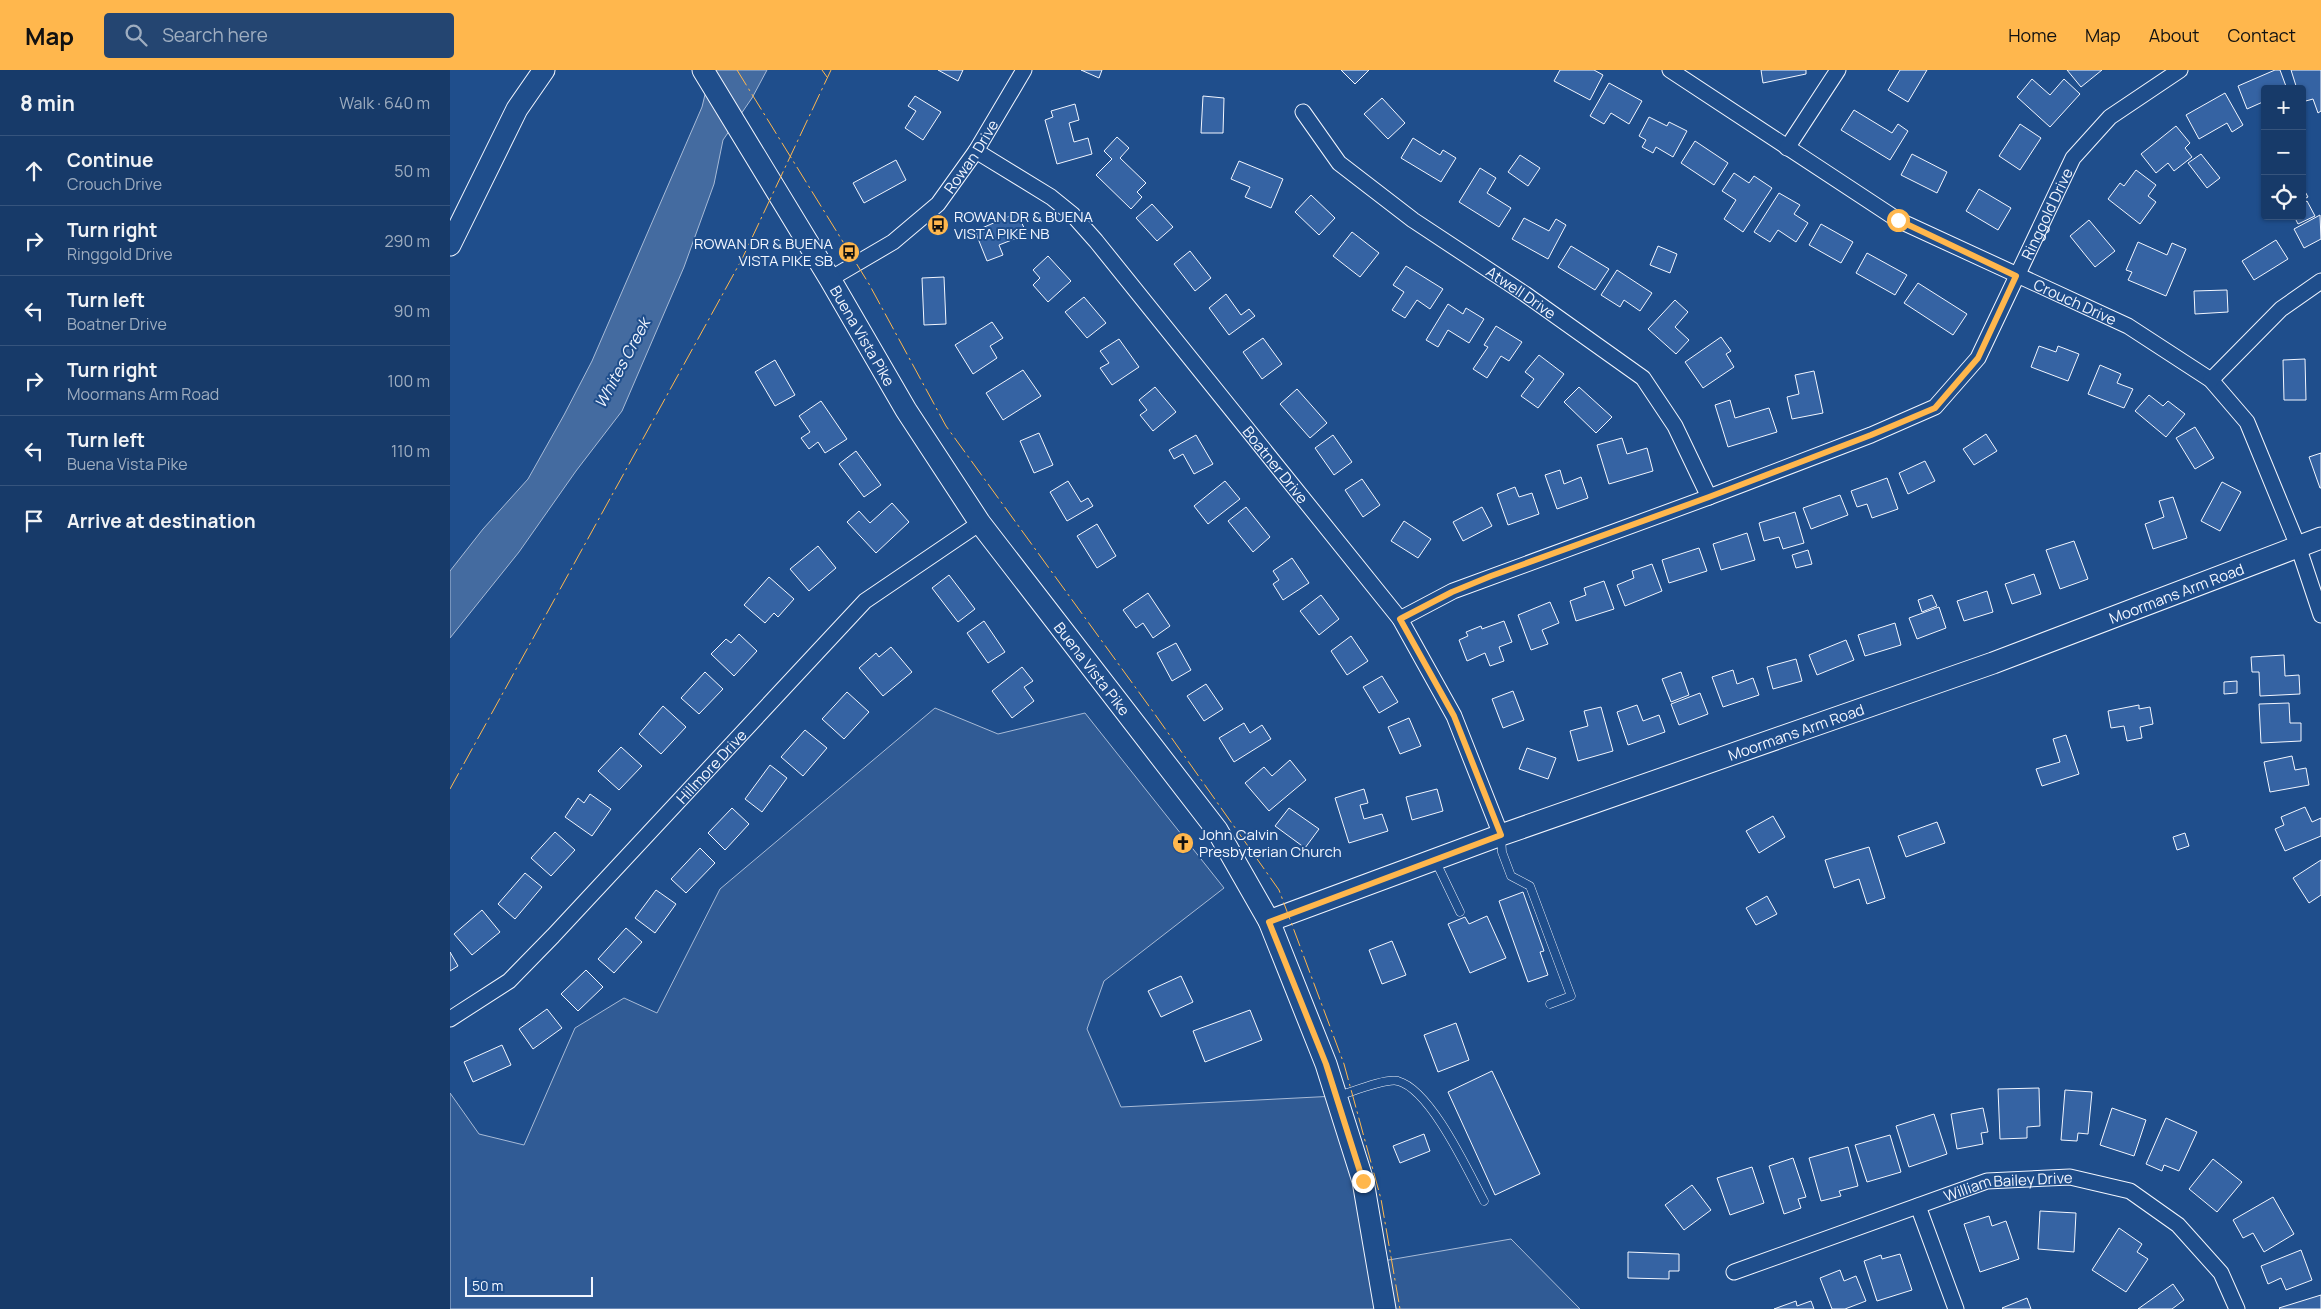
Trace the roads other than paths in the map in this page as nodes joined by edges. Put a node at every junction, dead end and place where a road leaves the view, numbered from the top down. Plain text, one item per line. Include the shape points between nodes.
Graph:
1 (544, 70) edge
2 (703, 70) edge
3 (1024, 70) edge
4 (1670, 70) edge
5 (1838, 70) edge
6 (2180, 70) edge
7 (1304, 112) dead end
8 (1787, 148) junction
9 (976, 151) junction
10 (450, 245) edge
11 (2016, 276) junction
12 (830, 279) junction
13 (2321, 281) edge
14 (2211, 380) junction
15 (1709, 497) junction
16 (980, 523) junction
17 (2321, 538) edge
18 (2298, 546) junction
19 (2321, 615) edge
20 (1400, 619) junction
21 (1501, 835) junction
22 (1435, 860) junction
23 (1460, 912) dead end
24 (1269, 922) junction
25 (1550, 1004) dead end
26 (450, 1019) edge
27 (1336, 1096) junction
28 (1484, 1201) dead end
29 (1918, 1206) junction
30 (1734, 1272) dead end
31 (1385, 1309) edge
32 (1956, 1309) edge
33 (2237, 1309) edge

1 - 10 main road via 517,109
2 - 12 main road, Buena Vista Pike
3 - 9 street, Rowan Drive
4 - 8 street, Crouch Drive
5 - 8 street
6 - 11 street, Ringgold Drive via 2110,117 2073,158
7 - 15 street, Atwell Drive via 1340,163 1354,174 1413,220 1643,378 1675,426
8 - 11 street, Crouch Drive via 1898,220
9 - 12 street, Rowan Drive via 938,204 893,242
9 - 20 street, Boatner Drive via 1051,197 1072,214
11 - 14 street, Crouch Drive via 2128,326
11 - 15 street, Ringgold Drive via 1978,358 1935,408
12 - 16 main road, Buena Vista Pike via 906,410
13 - 14 street via 2281,309
14 - 18 street, Crouch Drive via 2247,422
15 - 20 street, Ringgold Drive via 1476,582
16 - 24 main road, Buena Vista Pike via 1217,830
16 - 26 street, Hillmore Drive via 865,601 509,981
17 - 18 main road, Moormans Arm Road
18 - 19 street, Crouch Drive
18 - 21 main road, Moormans Arm Road via 1984,666
20 - 21 street, Boatner Drive via 1454,716
21 - 22 main road, Moormans Arm Road
21 - 25 lane via 1502,852 1511,876 1530,886 1571,996
22 - 23 lane
22 - 24 main road, Moormans Arm Road
24 - 27 main road, Buena Vista Pike
27 - 28 lane via 1396,1080 1414,1089 1440,1122
27 - 31 main road, Buena Vista Pike via 1363,1181
29 - 30 street, William Bailey Drive
29 - 32 street
29 - 33 street, William Bailey Drive via 1987,1181 2070,1177 2130,1191 2178,1225 2221,1273

